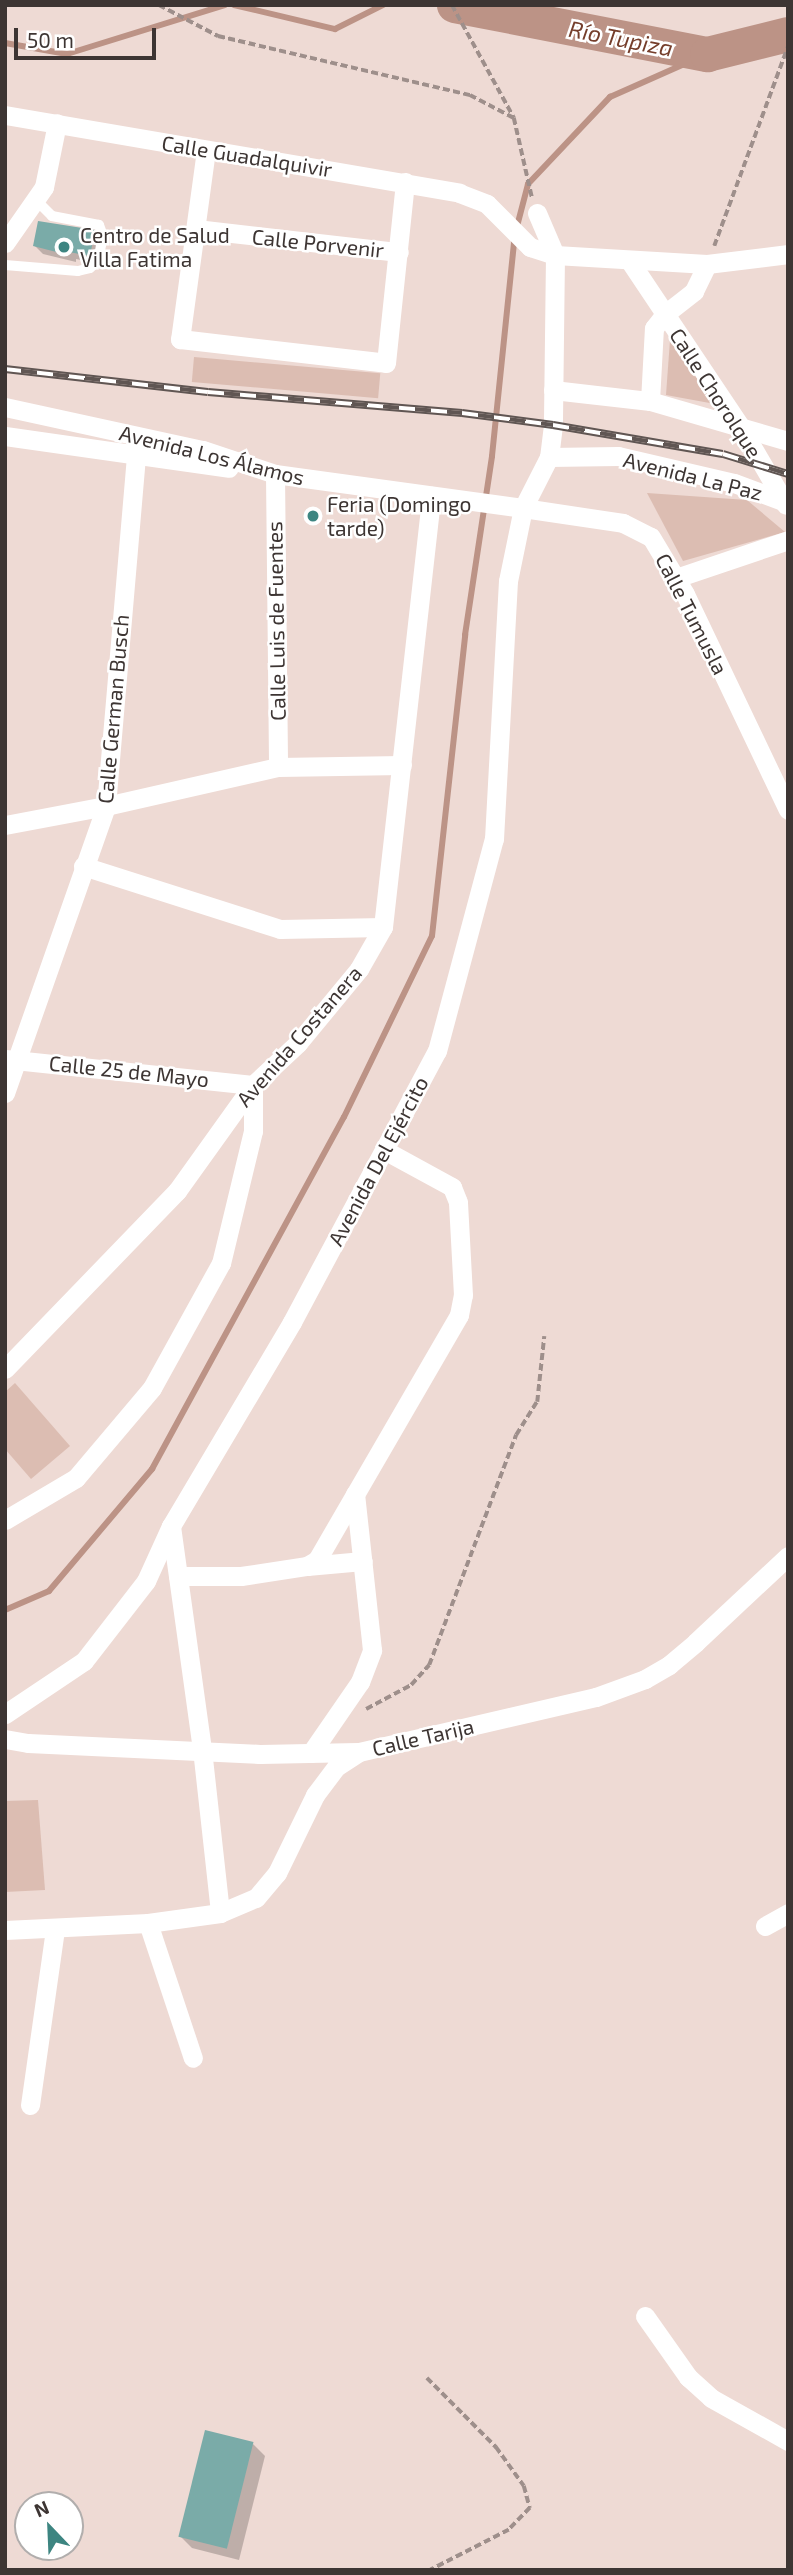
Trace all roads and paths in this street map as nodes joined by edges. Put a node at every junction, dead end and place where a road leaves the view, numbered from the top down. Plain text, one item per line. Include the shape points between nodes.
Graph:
1 (159, 5) edge
2 (452, 5) edge
3 (788, 46) edge
4 (5, 115) edge
5 (514, 118) junction
6 (57, 123) junction
7 (206, 150) junction
8 (405, 182) junction
9 (36, 200) junction
10 (537, 213) joint
11 (196, 229) junction
12 (5, 243) edge
13 (399, 252) junction
14 (788, 254) edge
15 (555, 255) junction
16 (629, 260) junction
17 (708, 264) junction
18 (5, 265) edge
19 (665, 314) junction
20 (553, 390) junction
21 (650, 401) junction
22 (5, 407) edge
23 (740, 426) junction
24 (5, 436) edge
25 (138, 436) junction
26 (788, 441) edge
27 (136, 456) junction
28 (549, 457) junction
29 (275, 474) junction
30 (431, 496) junction
31 (786, 504) edge
32 (523, 509) junction
33 (788, 540) edge
34 (676, 578) junction
35 (401, 765) junction
36 (278, 767) junction
37 (106, 806) junction
38 (788, 810) edge
39 (5, 825) edge
40 (83, 866) junction
41 (383, 927) junction
42 (11, 1059) edge
43 (253, 1085) junction
44 (5, 1093) edge
45 (384, 1150) junction
46 (544, 1336) dead end
47 (5, 1369) edge
48 (355, 1494) junction
49 (5, 1520) edge
50 (171, 1526) junction
51 (788, 1556) edge
52 (363, 1561) junction
53 (307, 1566) junction
54 (178, 1576) junction
55 (363, 1710) dead end
56 (5, 1714) edge
57 (5, 1739) edge
58 (202, 1749) junction
59 (359, 1752) junction
60 (311, 1753) junction
61 (220, 1913) junction
62 (788, 1913) edge
63 (148, 1923) junction
64 (765, 1926) dead end
65 (55, 1928) junction
66 (5, 1930) edge
67 (193, 2058) dead end
68 (30, 2105) dead end
69 (645, 2316) dead end
70 (427, 2378) dead end
71 (788, 2441) edge
72 (431, 2570) edge

1 - 5 path via 218,36 470,95
2 - 5 path
3 - 17 path
4 - 6 street, Calle Guadalquivir
5 - 10 path
6 - 7 street, Calle Guadalquivir
6 - 9 street via 44,187
7 - 8 street, Calle Guadalquivir
7 - 11 street
8 - 13 street
8 - 15 street, Calle Guadalquivir via 487,204 530,247
9 - 12 street
9 - 18 lane via 52,216 99,225 103,236 98,261 78,271
10 - 15 street
11 - 13 street, Calle Porvenir
11 - 13 street via 180,339 386,363
14 - 17 street
15 - 16 street
15 - 20 street
16 - 17 street
16 - 19 street, Calle Chorolque
17 - 19 street, Calle Chorolque via 694,291
19 - 21 street, Calle Chorolque via 654,328
19 - 23 street, Calle Chorolque
20 - 21 street
20 - 28 street
21 - 23 street
22 - 25 street, Avenida Los Álamos
23 - 26 street
23 - 31 street, Calle Chorolque
24 - 27 street
25 - 27 street, Calle German Busch
25 - 29 street, Avenida Los Álamos via 203,450
27 - 29 street
27 - 37 street, Calle German Busch
28 - 31 street, Avenida La Paz via 618,456 734,483
28 - 32 street
29 - 30 street, Avenida Los Álamos
29 - 36 street, Calle Luis de Fuentes
30 - 32 street, Avenida Los Álamos
30 - 35 street, Avenida Costanera
32 - 34 street, Calle Tumusla via 623,523 651,537
32 - 45 street, Avenida Del Ejército via 508,581 494,839 437,1051
33 - 34 street
34 - 38 street, Calle Tumusla
35 - 36 street
35 - 41 street, Avenida Costanera
36 - 37 street
37 - 39 street
37 - 40 street, Calle German Busch
40 - 41 street via 281,929
40 - 42 street, Calle German Busch
41 - 43 street, Avenida Costanera via 359,969 333,1001 298,1043
42 - 43 street, Calle 25 de Mayo
42 - 44 street, Calle German Busch
43 - 47 street, Avenida Costanera via 177,1191
43 - 49 street via 253,1131 220,1264 152,1388 76,1478
45 - 48 street via 452,1187 458,1202 463,1295 459,1315
45 - 50 street, Avenida Del Ejército via 292,1322
46 - 55 path via 537,1402 516,1435 429,1665 411,1685
48 - 52 street
48 - 53 street via 317,1560
50 - 54 street
50 - 56 street, Avenida Del Ejército via 146,1581 84,1661
51 - 59 street, Calle Tarija via 696,1642 645,1679 596,1697
52 - 53 street
52 - 60 street via 372,1650 360,1682
53 - 54 street via 241,1576
54 - 58 street
57 - 58 street
58 - 60 street
58 - 61 street
59 - 60 street
59 - 61 street, Calle Tarija via 336,1767 315,1795 277,1873 256,1898
61 - 63 street, Calle Tarija
62 - 64 street
63 - 65 street, Calle Tarija
63 - 67 street
65 - 66 street, Calle Tarija
65 - 68 street
69 - 71 street via 688,2377 711,2398
70 - 72 path via 496,2446 524,2486 530,2508 509,2530

